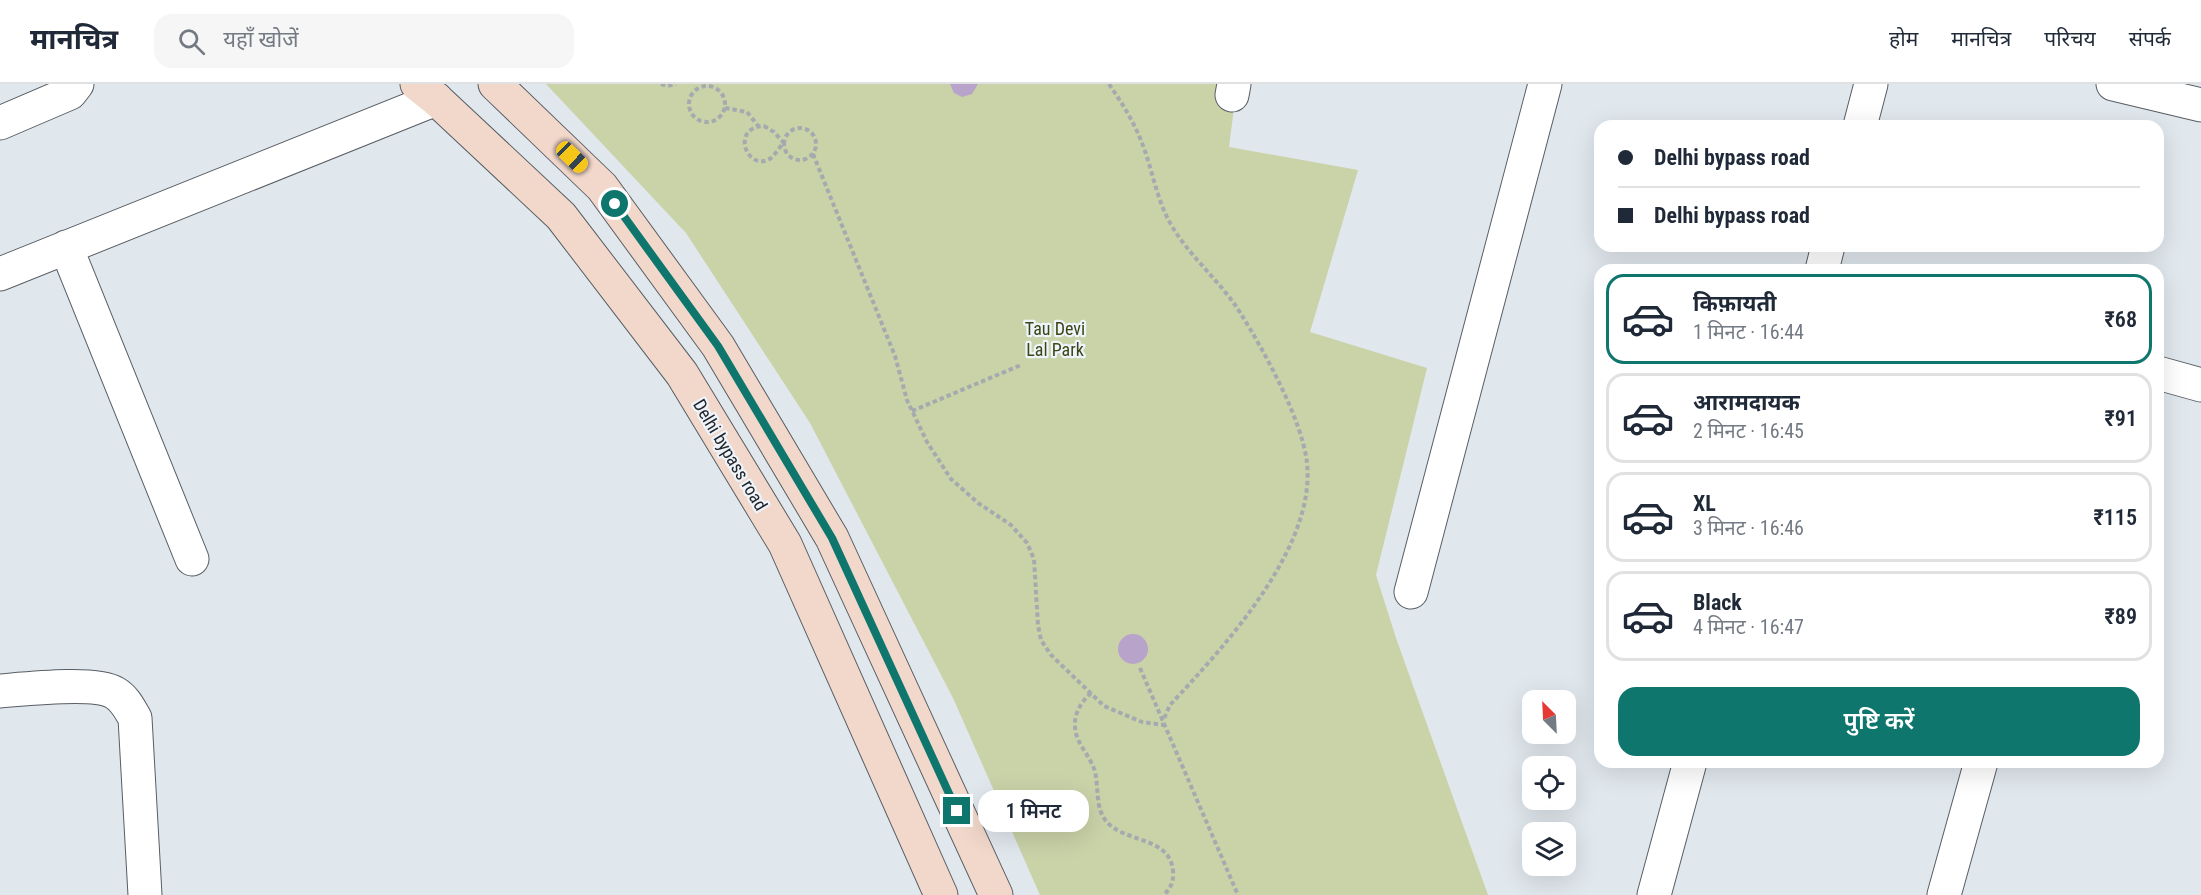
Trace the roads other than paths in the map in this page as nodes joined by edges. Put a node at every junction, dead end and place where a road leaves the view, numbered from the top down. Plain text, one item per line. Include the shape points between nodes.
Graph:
1 (77, 84) edge
2 (495, 84) edge
3 (1545, 84) edge
4 (1871, 84) edge
5 (2113, 84) edge
6 (2158, 89) edge
7 (426, 91) edge
8 (2201, 105) edge
9 (1862, 120) edge
10 (0, 123) edge
11 (66, 247) junction
12 (0, 274) edge
13 (2164, 375) edge
14 (2201, 385) edge
15 (192, 560) dead end
16 (1411, 592) dead end
17 (0, 690) edge
18 (1688, 768) edge
19 (1979, 768) edge
20 (145, 895) edge
21 (941, 895) edge
22 (996, 895) edge
23 (1654, 895) edge
24 (1944, 895) edge

1 - 10 street via 70,93
2 - 22 main road via 603,187 718,346 832,538
3 - 16 street
4 - 9 street
5 - 6 street
6 - 8 street
7 - 11 street
7 - 21 main road, Delhi bypass road via 561,216 682,374 785,544
11 - 12 street
11 - 15 street
13 - 14 street
17 - 20 street via 96,687 113,691 125,701 135,718
18 - 23 street
19 - 24 street

